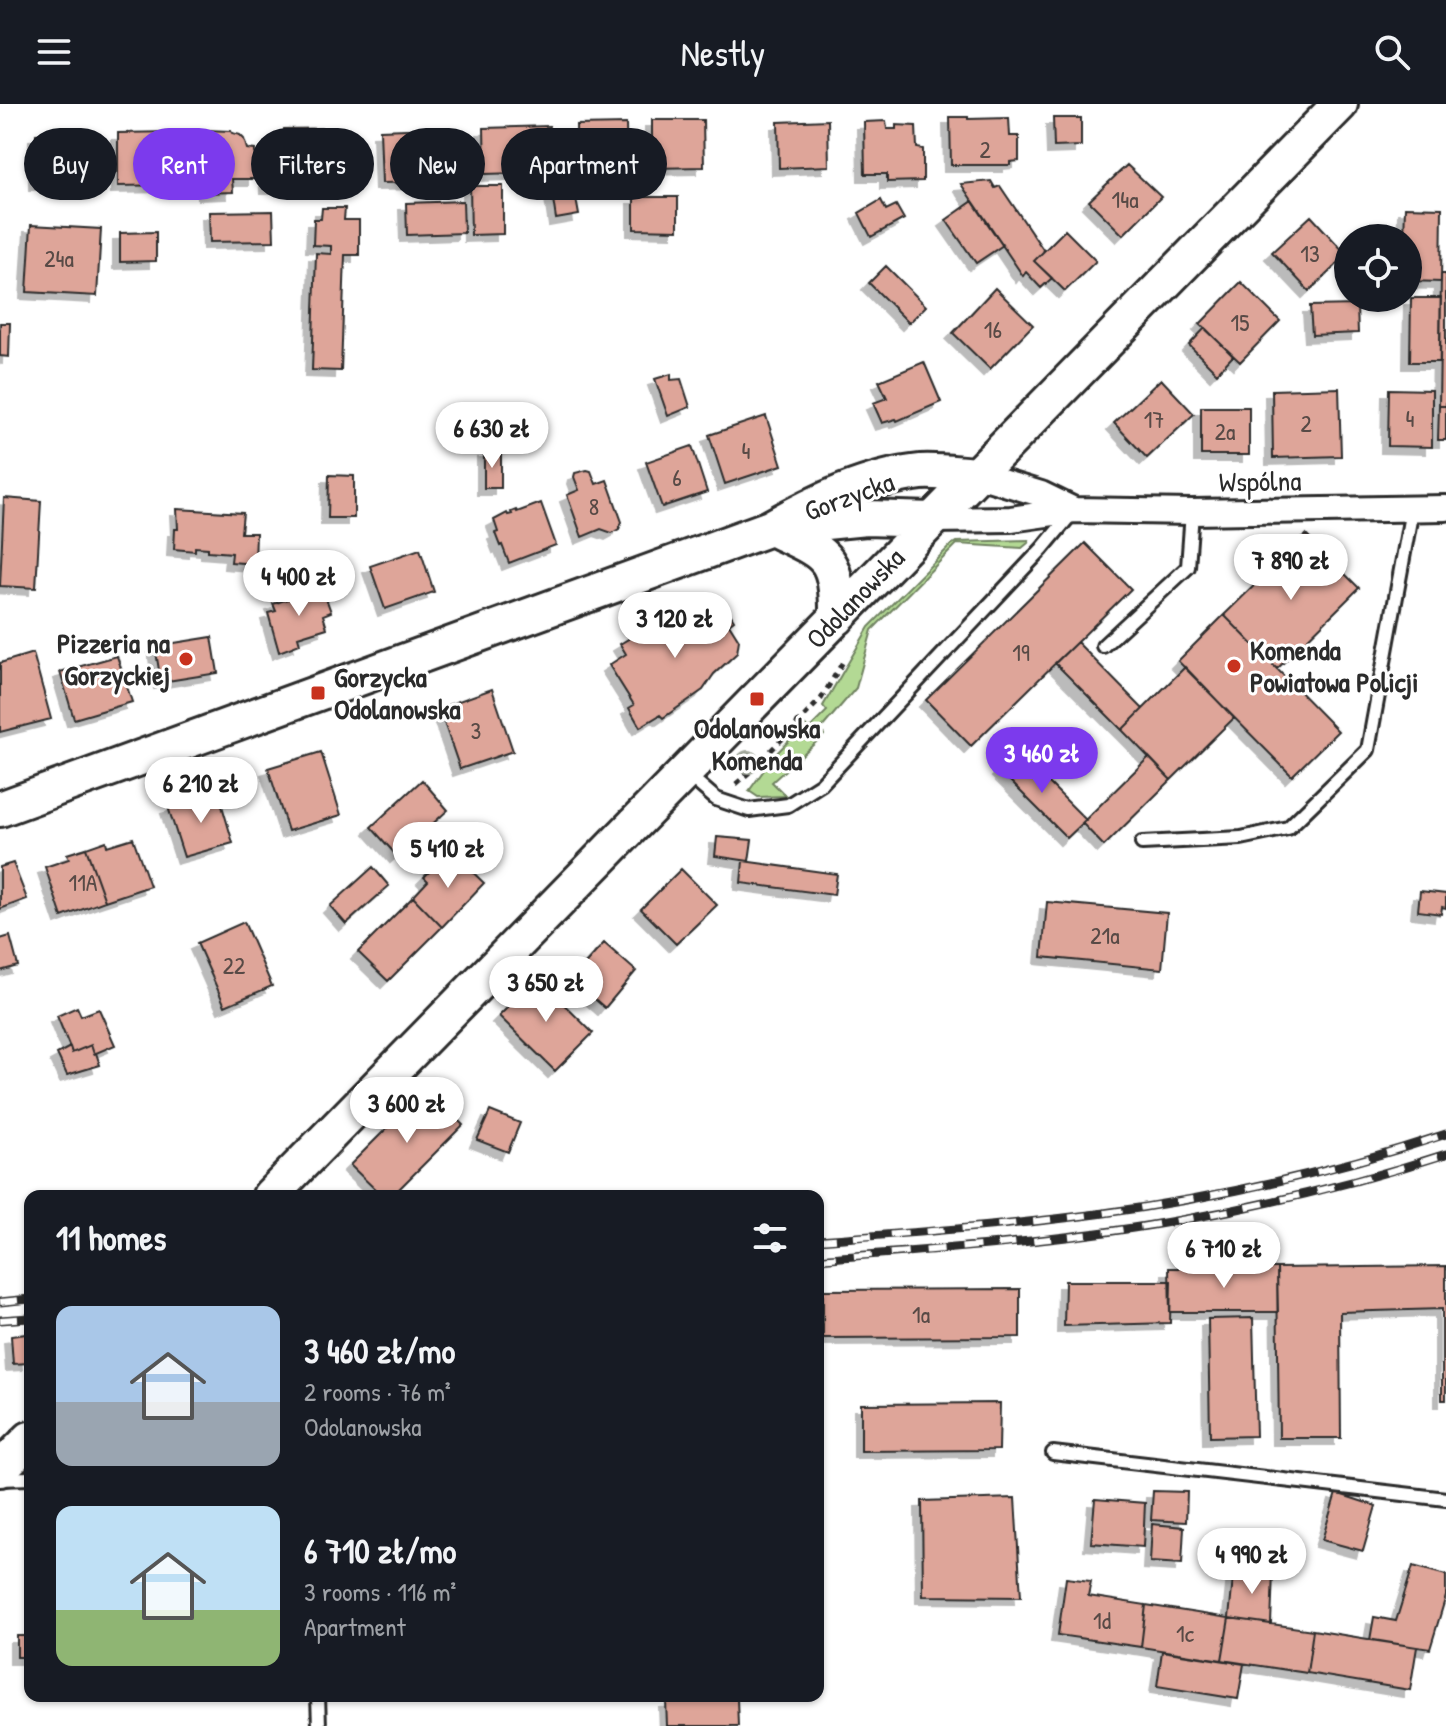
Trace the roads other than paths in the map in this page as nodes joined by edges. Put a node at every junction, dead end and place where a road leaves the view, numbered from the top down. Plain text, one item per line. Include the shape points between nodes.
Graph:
1 (1340, 104) edge
2 (978, 475) junction
3 (1446, 508) edge
4 (1412, 509) junction
5 (1074, 510) junction
6 (1192, 512) junction
7 (932, 520) junction
8 (770, 528) junction
9 (837, 618) junction
10 (1103, 646) dead end
11 (684, 772) junction
12 (0, 809) edge
13 (1142, 843) dead end
14 (276, 1190) edge
15 (24, 1445) edge
16 (1053, 1453) dead end
17 (0, 1469) edge
18 (24, 1478) edge
19 (0, 1479) edge
20 (1446, 1499) edge
21 (318, 1702) edge
22 (319, 1726) edge

1 - 2 main road, Odolanowska
2 - 5 street, Wspólna
2 - 7 main road, Odolanowska
2 - 8 main road, Gorzycka via 923,472 859,486
3 - 4 street, Wspólna
4 - 6 street, Wspólna
4 - 13 lane via 1368,750 1288,828 1241,838
5 - 6 street, Wspólna
5 - 7 street, Wspólna via 1011,519
5 - 11 lane via 821,784 788,805 749,810 716,799
6 - 10 lane via 1188,567
7 - 8 main road, Gorzycka via 866,518
7 - 9 main road, Odolanowska
8 - 9 main road via 825,556 834,573
8 - 12 main road, Gorzycka
9 - 11 main road, Odolanowska
11 - 14 main road, Odolanowska
15 - 17 main road
16 - 20 lane
18 - 19 lane
21 - 22 lane

